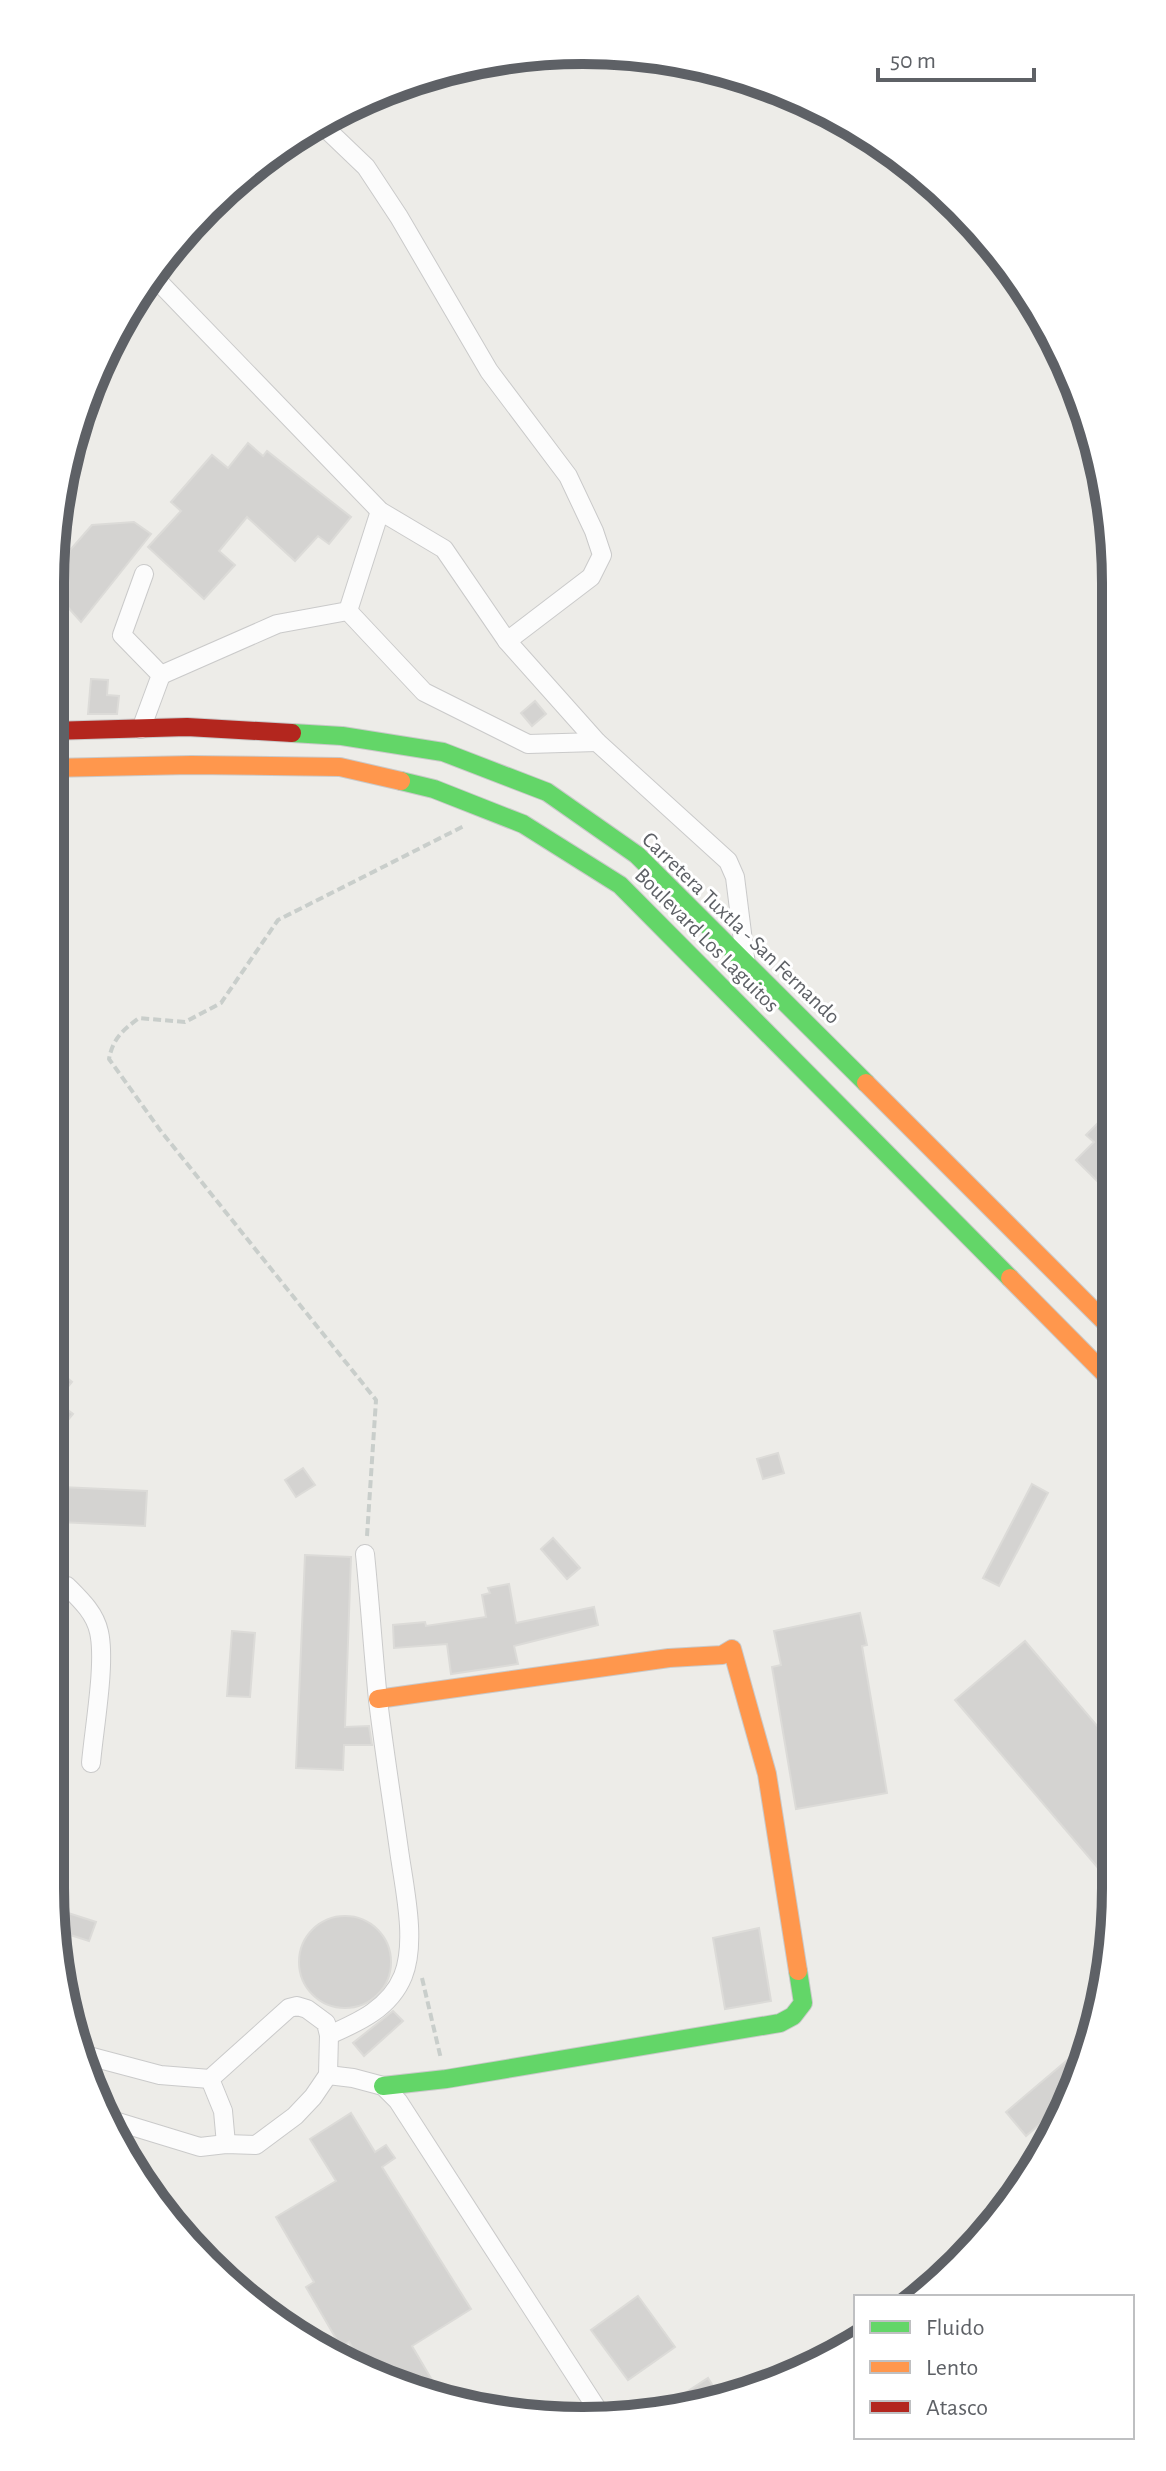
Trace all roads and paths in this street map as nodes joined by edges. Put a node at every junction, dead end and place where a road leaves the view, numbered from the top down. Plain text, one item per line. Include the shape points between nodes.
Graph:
1 (329, 131) edge
2 (160, 283) edge
3 (380, 511) junction
4 (144, 574) dead end
5 (348, 611) junction
6 (507, 641) junction
7 (161, 675) junction
8 (141, 729) junction
9 (64, 731) edge
10 (597, 742) junction
11 (64, 768) edge
12 (493, 812) junction
13 (746, 965) junction
14 (1102, 1319) edge
15 (1102, 1371) edge
16 (365, 1554) joint
17 (64, 1586) edge
18 (378, 1699) junction
19 (91, 1763) dead end
20 (421, 1973) dead end
21 (329, 2035) junction
22 (93, 2057) edge
23 (328, 2075) junction
24 (210, 2079) junction
25 (446, 2079) junction
26 (383, 2086) junction
27 (121, 2123) edge
28 (226, 2144) junction
29 (595, 2407) edge

1 - 6 street via 366,167 489,371 568,476 594,531 602,555 591,577
2 - 3 street
3 - 5 street
3 - 6 street via 444,549
4 - 7 street via 122,635
5 - 7 street via 277,624
5 - 10 street via 424,692 528,744
6 - 10 street
7 - 8 street
8 - 9 main road, Carretera Tuxtla - San Fernando
8 - 13 main road, Carretera Tuxtla - San Fernando via 342,736 443,752 547,792 637,855
10 - 13 street via 728,861 735,877
11 - 12 main road, Boulevard Los Laguitos via 340,767 434,789
12 - 15 main road, Boulevard Los Laguitos via 523,824 620,885
12 - 16 path via 278,920 221,1003 185,1022 139,1018 111,1046 109,1059 160,1130 376,1400
13 - 14 main road, Carretera Tuxtla - San Fernando
16 - 18 street
17 - 19 street via 87,1606 99,1630
18 - 21 street via 407,1913 408,1959 392,1995 377,2010
18 - 25 main road via 722,1655 732,1649 767,1774 802,1985 803,2003 793,2016 780,2023
20 - 25 path
21 - 23 street
21 - 24 street via 326,2023 307,2009 289,2008
22 - 24 street via 160,2075
23 - 26 street
23 - 28 street via 276,2132 256,2145
24 - 28 street via 223,2111
25 - 26 main road
26 - 29 street via 420,2131
27 - 28 street via 200,2147

